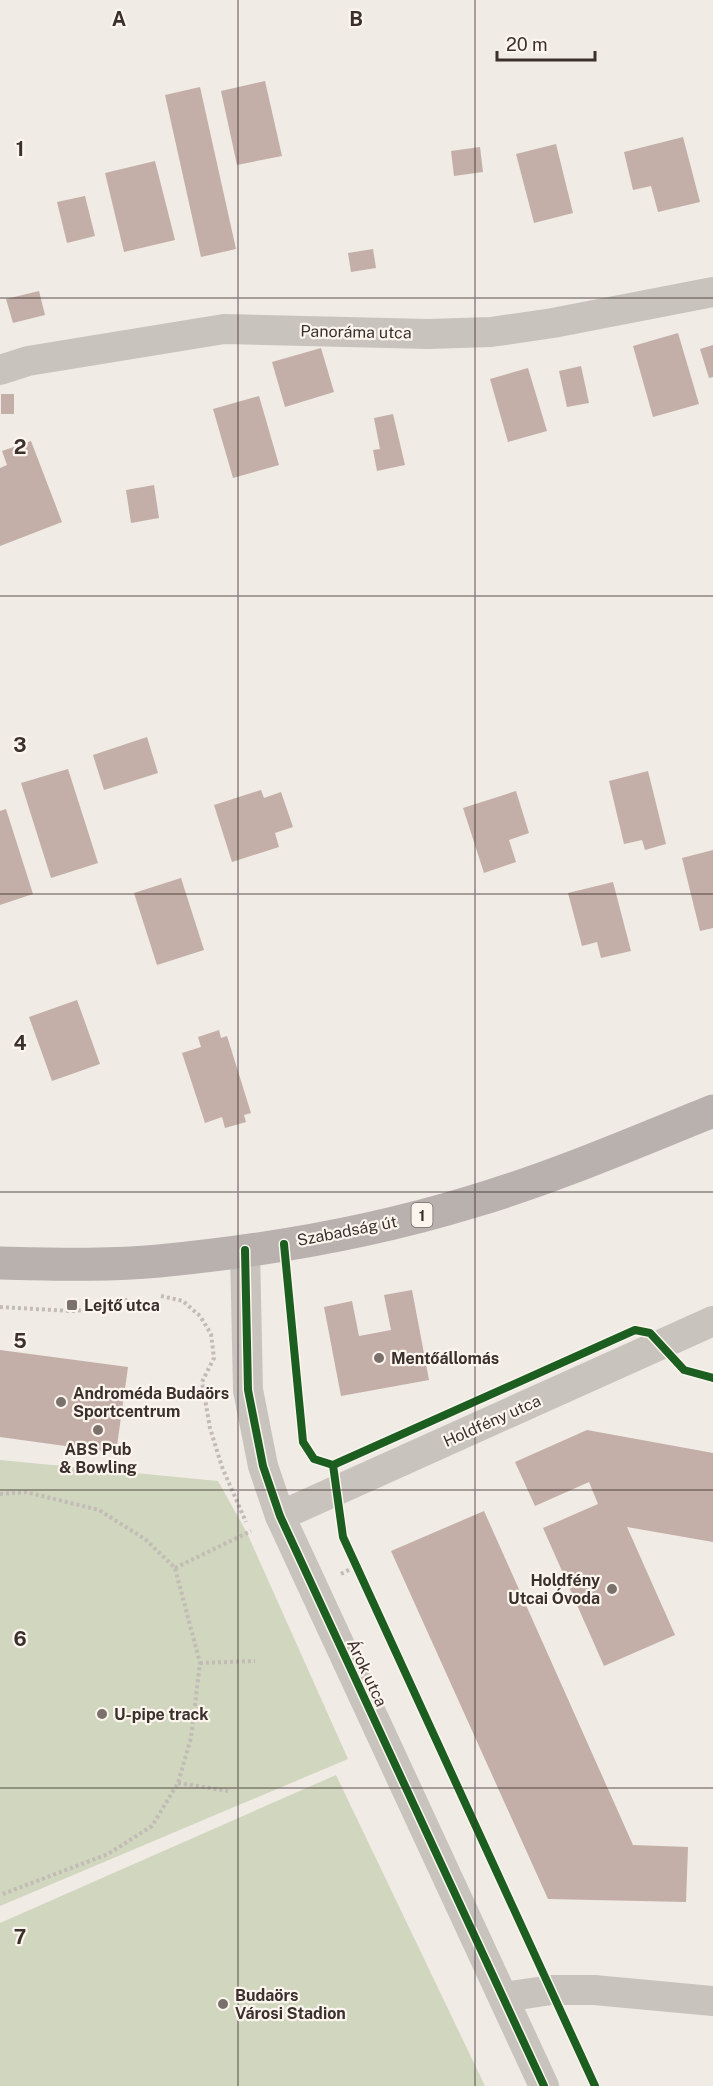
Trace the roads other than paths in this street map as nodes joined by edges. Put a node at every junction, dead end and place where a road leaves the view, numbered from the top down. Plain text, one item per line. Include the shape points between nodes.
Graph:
1 (713, 292) edge
2 (0, 370) edge
3 (713, 1111) edge
4 (245, 1250) junction
5 (0, 1263) edge
6 (710, 1326) edge
7 (280, 1516) junction
8 (505, 1997) junction
9 (713, 2001) edge
10 (544, 2086) edge

1 - 2 street, Panoráma utca via 491,332 224,329 28,361
3 - 4 main road, Szabadság út / 1 via 592,1160 471,1202 385,1224
4 - 5 main road, Szabadság út / 1 via 157,1261
4 - 7 street, Árok utca via 248,1390 263,1466
6 - 7 street, Holdfény utca
7 - 8 street, Árok utca
8 - 9 street via 551,1990 594,1990
8 - 10 street, Árok utca

